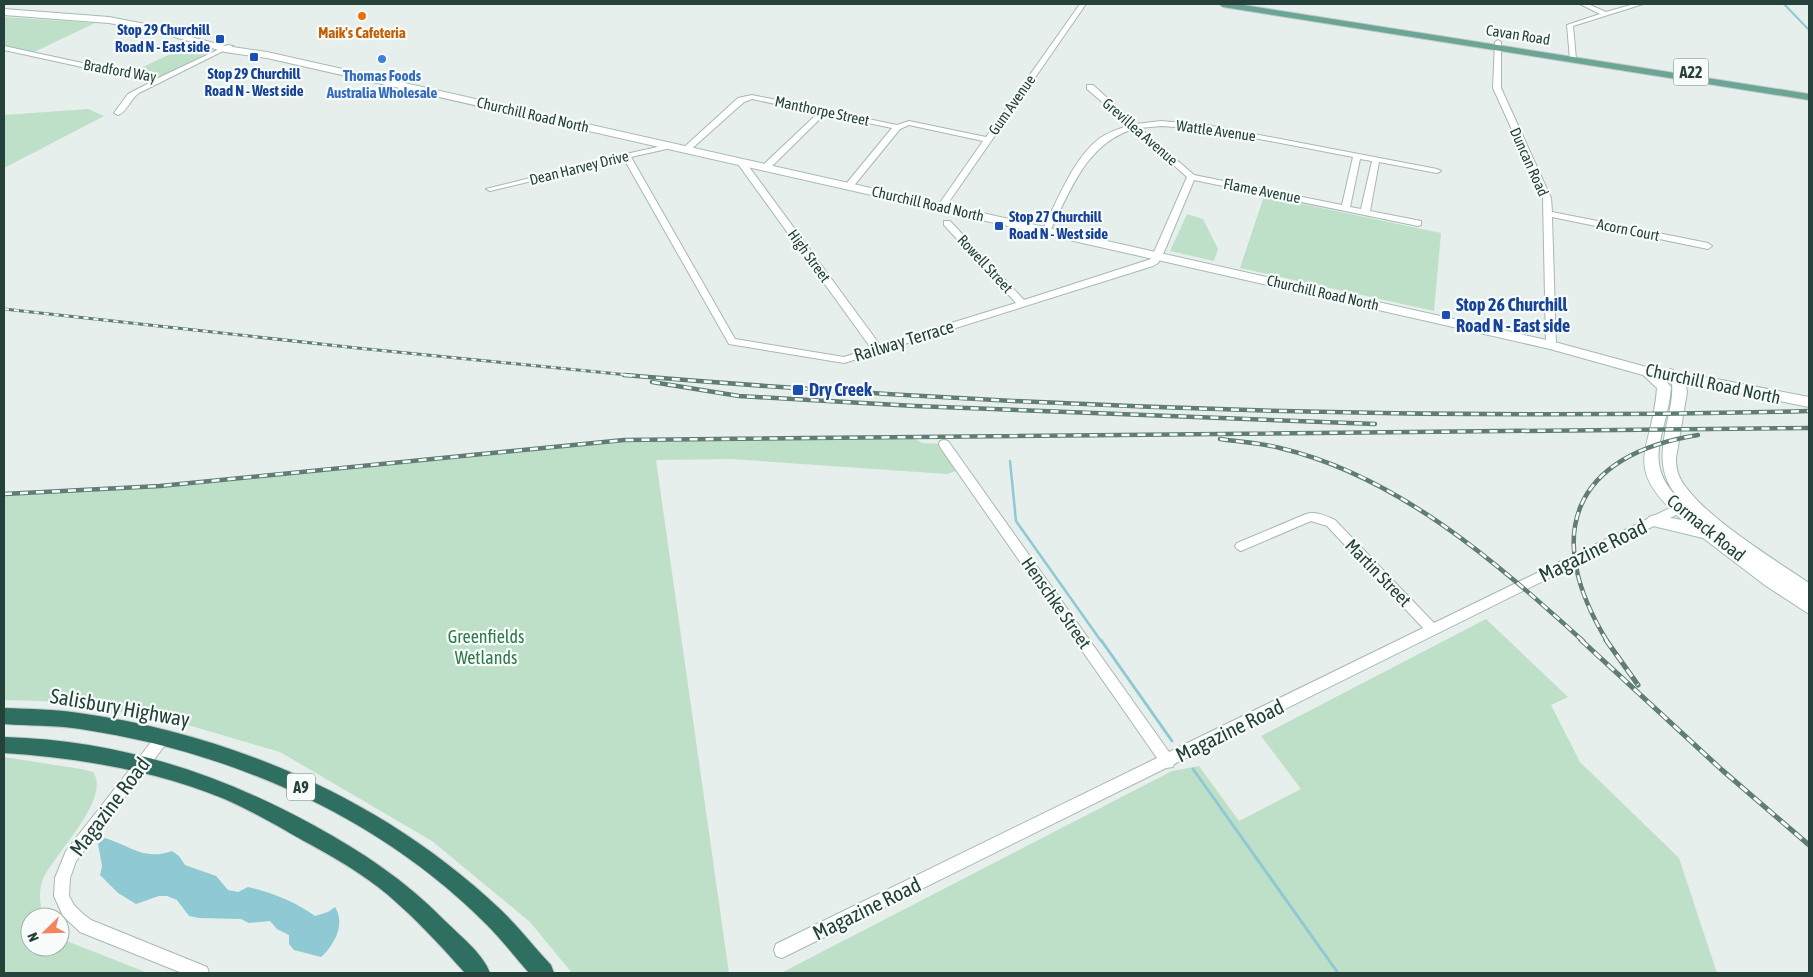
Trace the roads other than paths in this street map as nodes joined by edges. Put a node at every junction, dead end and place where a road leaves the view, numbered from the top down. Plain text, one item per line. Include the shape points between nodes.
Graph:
1 (1083, 4) edge
2 (1229, 4) edge
3 (1256, 4) edge
4 (1583, 4) edge
5 (1640, 4) edge
6 (1605, 14) junction
7 (6, 16) edge
8 (139, 26) junction
9 (1498, 45) junction
10 (228, 47) junction
11 (4, 48) edge
12 (243, 52) junction
13 (213, 55) junction
14 (267, 55) junction
15 (1572, 57) junction
16 (158, 81) junction
17 (1090, 87) dead end
18 (145, 88) junction
19 (153, 91) dead end
20 (1809, 91) edge
21 (1809, 97) edge
22 (118, 112) dead end
23 (822, 112) junction
24 (897, 127) junction
25 (1134, 127) junction
26 (988, 140) junction
27 (668, 146) junction
28 (685, 150) junction
29 (626, 156) junction
30 (1357, 156) junction
31 (1376, 159) junction
32 (741, 162) junction
33 (765, 168) junction
34 (1437, 171) dead end
35 (1191, 177) junction
36 (849, 186) junction
37 (490, 189) dead end
38 (941, 207) junction
39 (1346, 208) junction
40 (1365, 212) junction
41 (1547, 214) junction
42 (947, 223) dead end
43 (1418, 223) dead end
44 (1046, 231) junction
45 (1708, 246) dead end
46 (1158, 256) junction
47 (1022, 304) junction
48 (1551, 345) junction
49 (877, 349) junction
50 (1653, 369) junction
51 (1679, 386) junction
52 (1809, 395) edge
53 (1809, 402) edge
54 (944, 444) dead end
55 (1669, 467) junction
56 (1678, 509) junction
57 (1654, 521) junction
58 (1718, 533) junction
59 (1241, 546) dead end
60 (1809, 592) edge
61 (1809, 607) edge
62 (1433, 630) junction
63 (4, 716) edge
64 (164, 736) junction
65 (4, 745) edge
66 (1168, 762) junction
67 (142, 764) junction
68 (782, 950) dead end
69 (200, 973) edge
70 (479, 973) edge
71 (543, 973) edge

1 - 26 street, Gum Avenue
2 - 9 main road, Cavan Road / A22
3 - 9 main road, Cavan Road / A22
4 - 6 street
5 - 6 street
6 - 15 street via 1570,24
7 - 8 street, Churchill Road North
7 - 8 street, Churchill Road North via 109,20
8 - 10 street, Churchill Road North
9 - 15 main road, Cavan Road / A22
9 - 41 street, Duncan Road via 1497,88 1547,198
10 - 12 street, Churchill Road North
10 - 13 street, Bradford Way
10 - 14 street, Churchill Road North
11 - 16 street, Bradford Way
12 - 13 street
12 - 14 street, Churchill Road North
13 - 16 street, Bradford Way
14 - 27 street, Churchill Road North
15 - 20 main road, Cavan Road / A22
15 - 21 main road, Cavan Road / A22
16 - 18 street
17 - 25 street, Grevillea Avenue
18 - 19 street
18 - 22 street via 129,98 127,106
23 - 24 street, Manthorpe Street
23 - 28 street, Manthorpe Street via 746,98
23 - 33 street
24 - 26 street, Manthorpe Street via 909,123
24 - 36 street
25 - 30 street, Wattle Avenue via 1190,124
25 - 35 street, Grevillea Avenue
25 - 44 street, Wattle Avenue via 1106,138 1090,151
26 - 38 street, Gum Avenue
27 - 28 street, Churchill Road North
27 - 29 street, Dean Harvey Drive
28 - 32 street, Churchill Road North
29 - 37 street, Dean Harvey Drive
29 - 49 street, Railway Terrace via 732,342 840,360
30 - 31 street, Wattle Avenue
30 - 39 street
31 - 34 street, Wattle Avenue
31 - 40 street
32 - 33 street, Churchill Road North
32 - 49 street, High Street
33 - 36 street, Churchill Road North
35 - 39 street, Flame Avenue
35 - 46 street
36 - 38 street, Churchill Road North
38 - 44 street, Churchill Road North
39 - 40 street, Flame Avenue
40 - 43 street, Flame Avenue
41 - 45 street, Acorn Court
41 - 48 street, Duncan Road
42 - 47 street, Rowell Street
44 - 46 street, Churchill Road North
46 - 47 street, Railway Terrace via 1154,262 1142,267
46 - 48 street, Churchill Road North
47 - 49 street, Railway Terrace
48 - 50 street, Churchill Road North
50 - 51 street, Churchill Road North
50 - 52 street, Churchill Road North via 1781,393
50 - 56 street, Cormack Road via 1664,387 1652,444 1652,474 1661,491
51 - 53 street, Churchill Road North via 1712,383
51 - 55 street, Cormack Road
54 - 66 street, Henschke Street
55 - 56 street via 1669,486
55 - 58 street, Cormack Road via 1682,494
56 - 57 street, Magazine Road
56 - 58 street, Cormack Road
57 - 58 street
57 - 62 street, Magazine Road
58 - 60 street, Cormack Road
58 - 61 street, Cormack Road
59 - 62 street, Martin Street via 1310,517 1320,518 1330,523
62 - 66 street, Magazine Road
63 - 64 highway, Salisbury Highway / A9 via 79,722
64 - 67 street, Magazine Road
64 - 71 highway, Salisbury Highway / A9 via 236,758 320,795 412,847 495,918
65 - 67 highway, A9 via 39,746
66 - 68 street, Magazine Road
67 - 69 street, Magazine Road via 71,856 63,877 62,898 70,915 86,926
67 - 70 highway, A9 via 253,802 345,852 394,887 434,922

